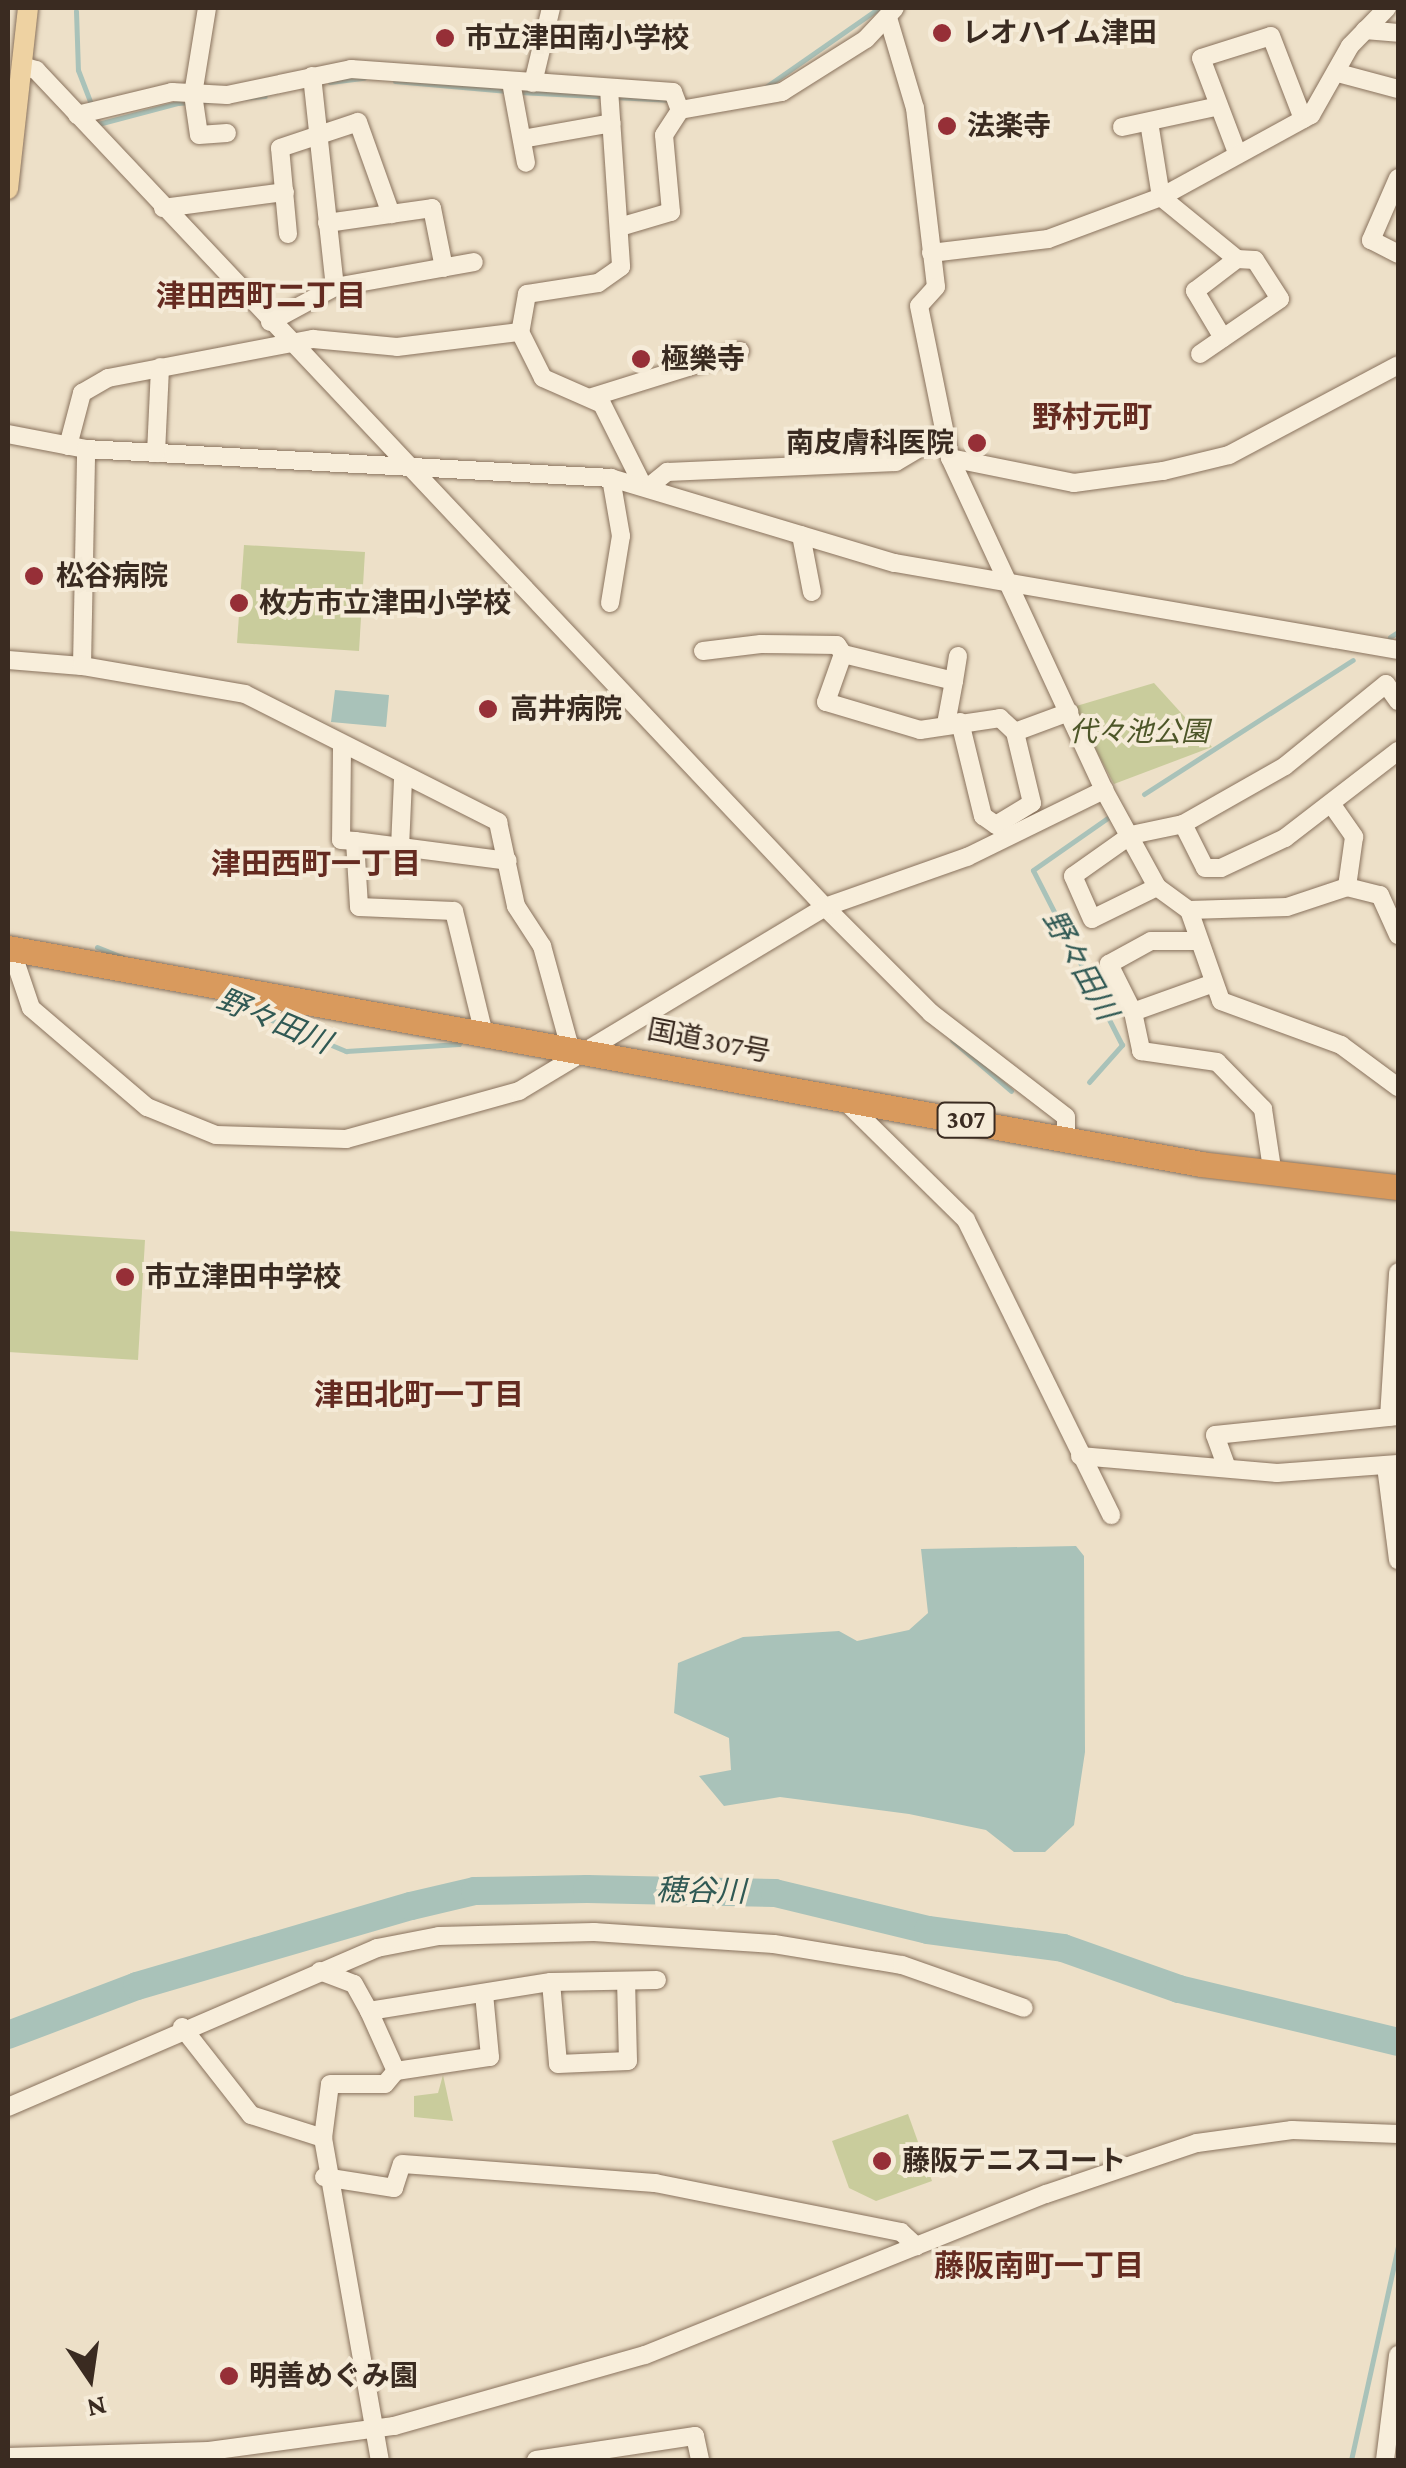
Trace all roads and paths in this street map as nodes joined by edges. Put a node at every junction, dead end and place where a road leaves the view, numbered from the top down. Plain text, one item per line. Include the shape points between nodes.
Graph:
1 (28, 8) edge
2 (207, 8) edge
3 (552, 8) edge
4 (1387, 8) edge
5 (892, 14) edge
6 (1365, 30) junction
7 (1398, 32) edge
8 (22, 66) junction
9 (1338, 73) junction
10 (533, 84) junction
11 (313, 86) junction
12 (512, 89) junction
13 (1398, 89) edge
14 (609, 95) junction
15 (194, 103) junction
16 (677, 104) junction
17 (1219, 106) junction
18 (78, 116) junction
19 (1303, 119) junction
20 (612, 122) junction
21 (1149, 122) junction
22 (1122, 126) dead end
23 (227, 132) dead end
24 (522, 138) junction
25 (318, 139) junction
26 (1236, 150) junction
27 (526, 163) dead end
28 (1398, 178) edge
29 (8, 189) edge
30 (284, 192) junction
31 (1161, 197) junction
32 (163, 208) junction
33 (391, 214) junction
34 (327, 222) junction
35 (622, 226) junction
36 (288, 234) dead end
37 (930, 253) junction
38 (1398, 254) edge
39 (1237, 259) junction
40 (474, 262) dead end
41 (444, 268) junction
42 (335, 288) junction
43 (270, 322) junction
44 (520, 332) junction
45 (1224, 338) junction
46 (291, 344) junction
47 (740, 351) dead end
48 (1200, 354) dead end
49 (1398, 366) edge
50 (160, 367) junction
51 (592, 397) junction
52 (8, 434) edge
53 (943, 434) junction
54 (77, 448) junction
55 (156, 453) junction
56 (950, 458) junction
57 (400, 462) junction
58 (611, 478) junction
59 (646, 484) junction
60 (801, 536) junction
61 (1006, 585) junction
62 (811, 592) dead end
63 (610, 603) dead end
64 (1398, 650) edge
65 (704, 652) dead end
66 (844, 654) junction
67 (958, 656) dead end
68 (8, 660) edge
69 (82, 666) junction
70 (1392, 677) edge
71 (954, 681) junction
72 (1398, 701) edge
73 (1069, 712) junction
74 (953, 723) junction
75 (1015, 732) junction
76 (342, 748) dead end
77 (1398, 751) edge
78 (404, 779) junction
79 (1104, 790) junction
80 (1332, 804) junction
81 (1182, 824) junction
82 (1131, 836) junction
83 (355, 841) junction
84 (400, 848) junction
85 (508, 862) junction
86 (1158, 887) junction
87 (1347, 887) junction
88 (825, 907) junction
89 (1190, 910) junction
90 (1398, 935) edge
91 (1196, 941) junction
92 (9, 948) edge
93 (1211, 984) junction
94 (1134, 1012) junction
95 (488, 1030) junction
96 (575, 1045) junction
97 (1398, 1087) edge
98 (842, 1098) junction
99 (1066, 1139) junction
100 (1273, 1175) junction
101 (1398, 1187) edge
102 (1398, 1272) edge
103 (1396, 1350) edge
104 (1394, 1417) edge
105 (1080, 1456) junction
106 (1392, 1465) edge
107 (1227, 1468) junction
108 (1110, 1514) dead end
109 (1395, 1520) edge
110 (1398, 1560) edge
111 (320, 1972) junction
112 (657, 1980) dead end
113 (626, 1981) junction
114 (551, 1982) junction
115 (484, 1993) junction
116 (1024, 2008) dead end
117 (369, 2011) junction
118 (182, 2028) junction
119 (396, 2071) junction
120 (8, 2107) edge
121 (1398, 2134) edge
122 (323, 2138) junction
123 (324, 2177) junction
124 (916, 2246) junction
125 (1398, 2355) edge
126 (374, 2430) junction
127 (8, 2457) edge
128 (380, 2460) edge
129 (536, 2460) edge
130 (700, 2460) edge
131 (1385, 2460) edge

1 - 8 main road
2 - 15 street
3 - 10 street
4 - 6 street
5 - 16 street via 782,92
5 - 37 street via 916,108
6 - 7 street
6 - 9 street
8 - 18 street
8 - 29 main road
9 - 13 street
9 - 19 street
10 - 12 street
10 - 14 street
11 - 12 street via 351,70
11 - 15 street
11 - 25 street
12 - 24 street
14 - 16 street
14 - 20 street
15 - 18 street
15 - 23 street via 199,135
16 - 35 street via 664,135 671,212
17 - 19 street via 1201,58 1271,36
17 - 21 street
17 - 26 street
18 - 32 street
19 - 26 street
20 - 24 street
20 - 35 street
21 - 22 street
21 - 31 street
24 - 27 street
25 - 30 street via 280,148
25 - 33 street via 358,122
25 - 34 street
26 - 31 street
28 - 38 street via 1371,240
30 - 32 street
30 - 36 street
31 - 37 street via 1048,239
31 - 39 street
32 - 43 street
33 - 34 street
33 - 41 street via 432,208
34 - 42 street
35 - 44 street via 618,273 527,294
37 - 53 street via 936,288 920,306
39 - 45 street via 1194,291
39 - 45 street via 1255,260 1280,299
40 - 41 street
41 - 42 street
42 - 43 street
43 - 46 street
44 - 46 street via 397,347 344,337
44 - 51 street via 543,378
45 - 48 street
46 - 50 street
46 - 57 street
47 - 51 street
49 - 56 street via 1226,456 1163,471 1074,483
50 - 54 street via 92,383
50 - 55 street
51 - 59 street
52 - 54 street
53 - 56 street
53 - 59 street via 896,462 667,472
54 - 55 street
54 - 69 street
55 - 57 street
56 - 61 street
57 - 58 street
57 - 88 street
58 - 59 street
58 - 63 street via 621,536
59 - 60 street
60 - 61 street
60 - 62 street
61 - 64 street
61 - 73 street
65 - 66 street via 799,645
66 - 71 street
66 - 74 street via 826,702 920,730
67 - 71 street
68 - 69 street
69 - 78 street via 245,694
70 - 72 street
70 - 81 street via 1285,766
71 - 74 street
73 - 75 street
73 - 79 street
74 - 75 street via 1000,718
74 - 75 street via 983,816 996,825 1032,803
76 - 83 street via 341,840
77 - 80 street
78 - 84 street
78 - 85 street via 498,822
79 - 82 street
79 - 88 street via 967,857
80 - 81 street via 1221,868 1205,868
80 - 87 street via 1354,836
81 - 82 street
82 - 86 street
82 - 86 street via 1073,876 1092,919
83 - 84 street
83 - 95 street via 360,908 454,911
84 - 85 street
85 - 96 street
86 - 89 street
87 - 89 street via 1288,907
87 - 90 street via 1380,896
88 - 96 street
88 - 99 street via 931,1013 1066,1117
89 - 91 street
91 - 93 street
91 - 94 street via 1151,941 1109,964
92 - 95 highway, 国道307号 / 307
92 - 96 street via 31,1008 69,1046 147,1107 216,1135 346,1139 519,1091
93 - 94 street
93 - 97 street via 1221,1002 1341,1045
94 - 100 street via 1141,1052 1217,1062 1263,1108
95 - 96 highway, 国道307号 / 307
96 - 98 highway, 国道307号 / 307
98 - 99 highway, 国道307号 / 307
98 - 105 street via 966,1220
99 - 100 highway, 国道307号 / 307
100 - 101 highway, 国道307号 / 307
102 - 103 street
103 - 104 street
104 - 107 street via 1215,1435
105 - 107 street
105 - 108 street
106 - 107 street
106 - 109 street
109 - 110 street
111 - 116 street via 438,1936 594,1932 854,1954
111 - 117 street via 354,1984
111 - 118 street
112 - 113 street
113 - 114 street
113 - 114 street via 628,2061 558,2064
114 - 115 street
115 - 117 street
115 - 119 street via 490,2057
117 - 119 street
118 - 120 street
118 - 122 street via 251,2115
119 - 122 street via 384,2084 330,2084
121 - 124 street via 1292,2130 1197,2143
122 - 123 street
123 - 124 street via 394,2188 402,2164 654,2183 901,2232
123 - 126 street
124 - 126 street via 646,2355
125 - 131 street
126 - 127 street via 209,2451
126 - 128 street
129 - 130 street via 695,2436

